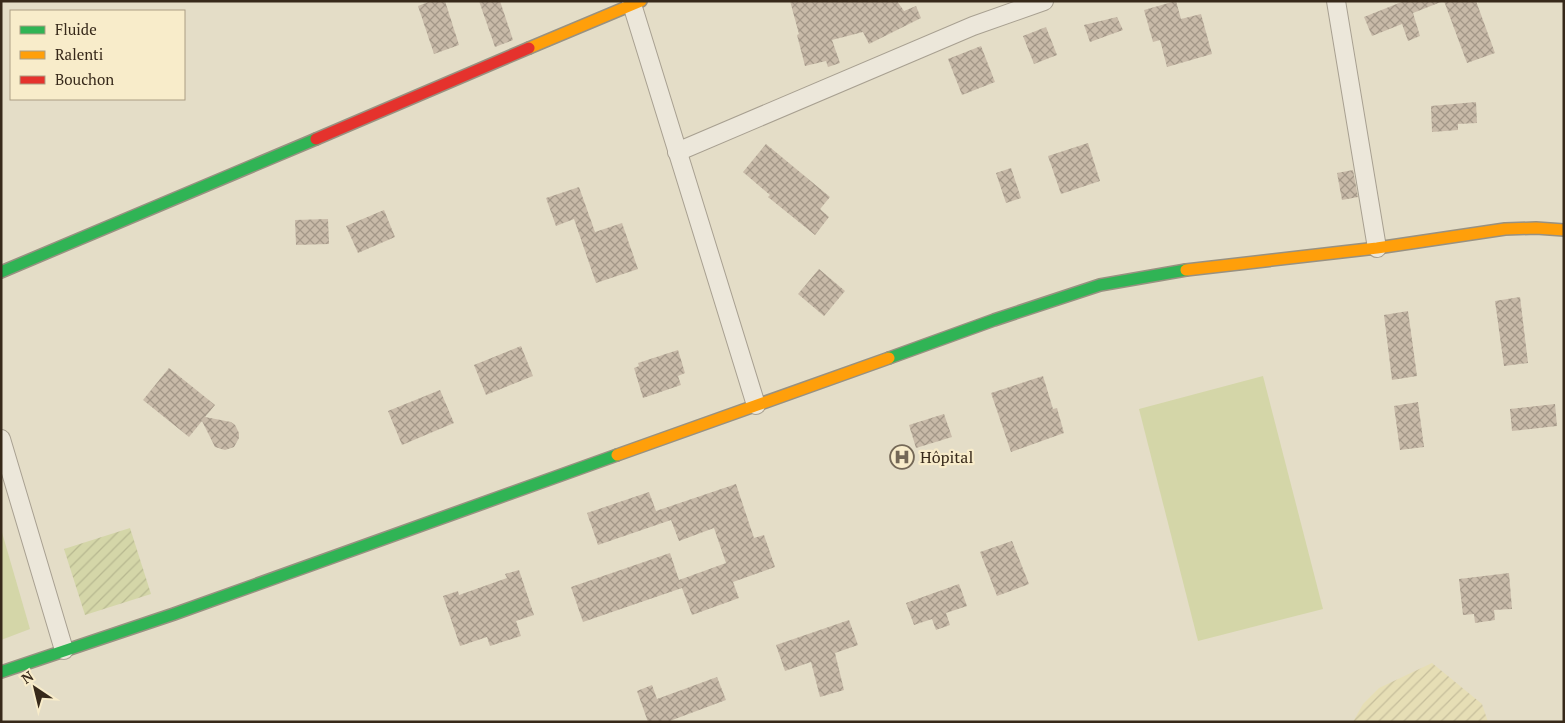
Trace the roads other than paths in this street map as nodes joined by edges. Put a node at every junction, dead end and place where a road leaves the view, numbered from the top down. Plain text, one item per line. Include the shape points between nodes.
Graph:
1 (1044, 1) edge
2 (1336, 1) edge
3 (635, 3) edge
4 (677, 152) junction
5 (1564, 230) edge
6 (1377, 248) junction
7 (1, 272) edge
8 (756, 405) junction
9 (1, 439) edge
10 (64, 650) junction
11 (1, 672) edge

1 - 4 street via 973,26
2 - 6 street
3 - 4 street
3 - 7 main road
4 - 8 street
5 - 6 main road via 1506,229
6 - 8 main road via 1190,269 1100,284
8 - 10 main road via 174,614
9 - 10 street
10 - 11 main road

